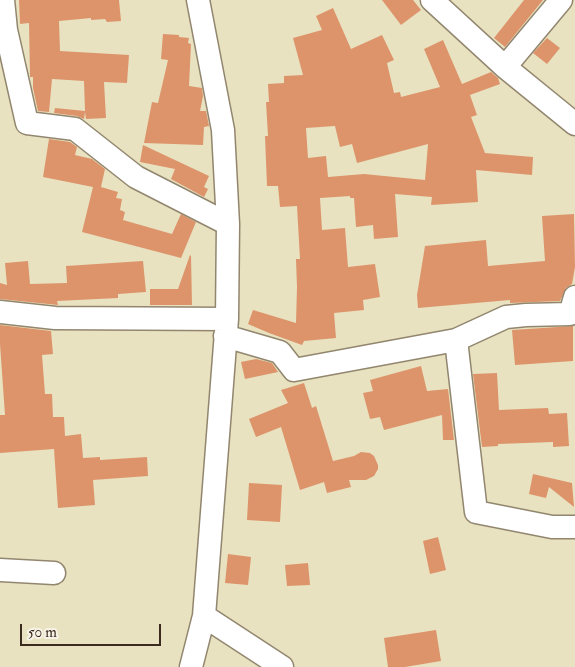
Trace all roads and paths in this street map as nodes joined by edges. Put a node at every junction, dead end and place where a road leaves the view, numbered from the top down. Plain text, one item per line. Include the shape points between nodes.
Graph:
1 (2, 0) edge
2 (198, 0) edge
3 (432, 0) edge
4 (561, 0) edge
5 (3, 31) edge
6 (505, 67) junction
7 (575, 124) edge
8 (228, 224) junction
9 (575, 297) edge
10 (0, 312) edge
11 (226, 328) junction
12 (456, 340) junction
13 (575, 527) edge
14 (0, 570) edge
15 (54, 572) dead end
16 (204, 616) junction
17 (191, 667) edge
18 (282, 667) edge

1 - 5 street
2 - 8 street via 223,130
3 - 6 street
4 - 6 street
5 - 8 street via 27,123 75,129 136,177
6 - 7 street
8 - 11 street
9 - 12 street via 570,314 506,317
10 - 11 street
11 - 12 street via 280,352 294,370
11 - 16 street
12 - 13 street via 476,512 552,527
14 - 15 street
16 - 17 street
16 - 18 street

